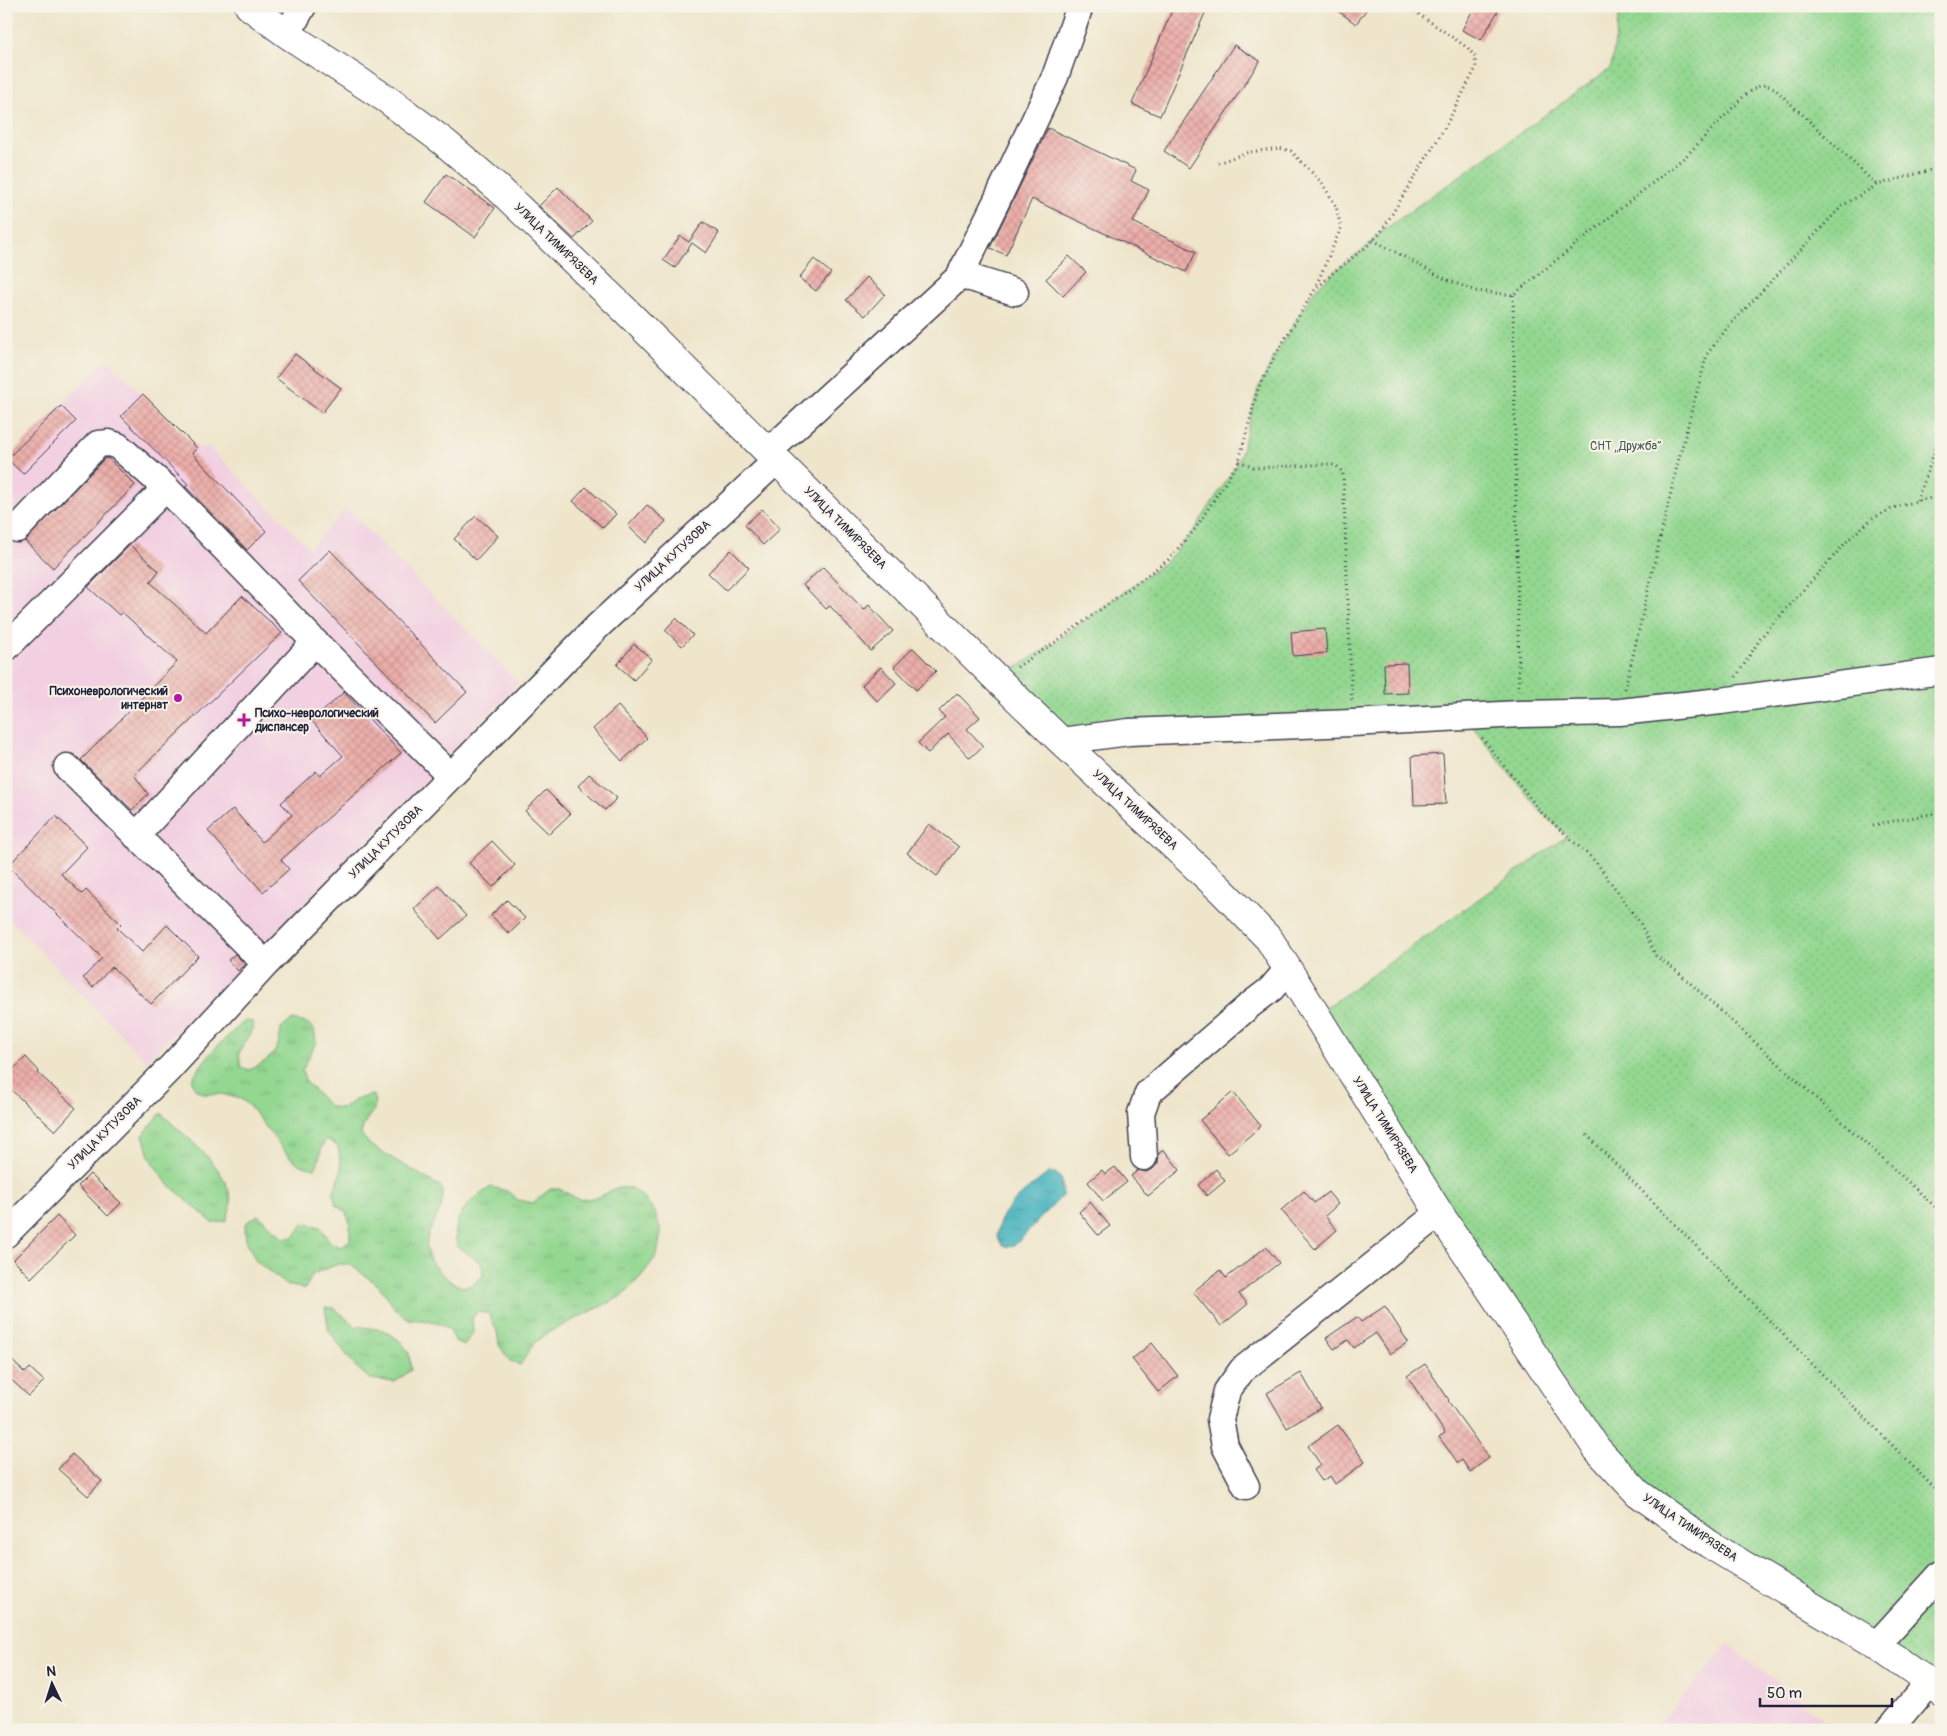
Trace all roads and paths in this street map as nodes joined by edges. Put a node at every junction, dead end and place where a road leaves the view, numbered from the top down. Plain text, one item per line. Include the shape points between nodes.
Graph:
1 (249, 6) edge
2 (303, 6) edge
3 (1080, 6) edge
4 (1407, 6) edge
5 (287, 34) junction
6 (1218, 162) dead end
7 (1941, 168) edge
8 (1877, 185) junction
9 (1373, 240) junction
10 (959, 277) junction
11 (1314, 291) junction
12 (1015, 292) dead end
13 (1513, 295) junction
14 (1941, 434) edge
15 (772, 456) junction
16 (1239, 461) junction
17 (166, 488) junction
18 (1941, 497) edge
19 (1917, 501) junction
20 (17, 529) dead end
21 (315, 642) junction
22 (6, 648) edge
23 (1941, 671) edge
24 (998, 680) junction
25 (1721, 701) junction
26 (1620, 712) junction
27 (1520, 714) junction
28 (1464, 716) junction
29 (1352, 723) junction
30 (1061, 741) junction
31 (67, 767) dead end
32 (451, 776) junction
33 (1941, 812) edge
34 (1873, 825) dead end
35 (136, 836) junction
36 (266, 964) junction
37 (1288, 969) junction
38 (1587, 1134) dead end
39 (1144, 1157) dead end
40 (1941, 1212) edge
41 (1439, 1213) junction
42 (6, 1234) edge
43 (1246, 1486) dead end
44 (1941, 1495) edge
45 (1941, 1574) edge
46 (1876, 1645) junction
47 (1934, 1687) edge
48 (1889, 1730) edge

1 - 5 main road, УЛИЦА ТИМИРЯЗЕВА
2 - 5 street
3 - 10 street via 1055,76
4 - 9 path via 1468,48 1475,57 1476,68 1444,129
5 - 15 main road, УЛИЦА ТИМИРЯЗЕВА via 388,100 497,186
6 - 11 path via 1245,153 1279,148 1291,151 1322,183 1336,206 1341,228
7 - 8 path
8 - 13 path via 1774,88 1757,87 1744,96 1686,156
8 - 26 path via 1842,206 1728,327 1707,354 1678,462
9 - 11 path
9 - 13 path via 1445,279 1476,291
10 - 12 street
10 - 15 street, УЛИЦА КУТУЗОВА
11 - 16 path via 1258,389
13 - 27 path
14 - 19 path
15 - 24 main road, УЛИЦА ТИМИРЯЗЕВА
15 - 32 street, УЛИЦА КУТУЗОВА
16 - 24 path via 1196,530 1168,560
16 - 29 path via 1256,468 1329,464 1337,466 1343,473
17 - 20 street via 118,446 98,444
17 - 21 street
17 - 22 street
18 - 19 path
19 - 25 path via 1873,518 1849,539 1762,636
21 - 32 street
21 - 35 street
23 - 25 street
24 - 30 main road, УЛИЦА ТИМИРЯЗЕВА
25 - 26 street
26 - 27 street
27 - 28 street
28 - 29 street
28 - 40 path via 1542,813 1596,862 1640,923 1656,956
29 - 30 street via 1129,732
30 - 37 main road, УЛИЦА ТИМИРЯЗЕВА via 1221,890 1269,939
31 - 35 street
32 - 36 street, УЛИЦА КУТУЗОВА
33 - 34 path
35 - 36 street
36 - 42 street, УЛИЦА КУТУЗОВА via 170,1068
37 - 39 street via 1271,989 1148,1093 1141,1113
37 - 41 main road, УЛИЦА ТИМИРЯЗЕВА
38 - 44 path
41 - 43 street via 1242,1370 1227,1391 1220,1419 1225,1446
41 - 46 main road, УЛИЦА ТИМИРЯЗЕВА via 1597,1449 1638,1493 1710,1544
45 - 46 street
46 - 47 main road, УЛИЦА ТИМИРЯЗЕВА
47 - 48 street

